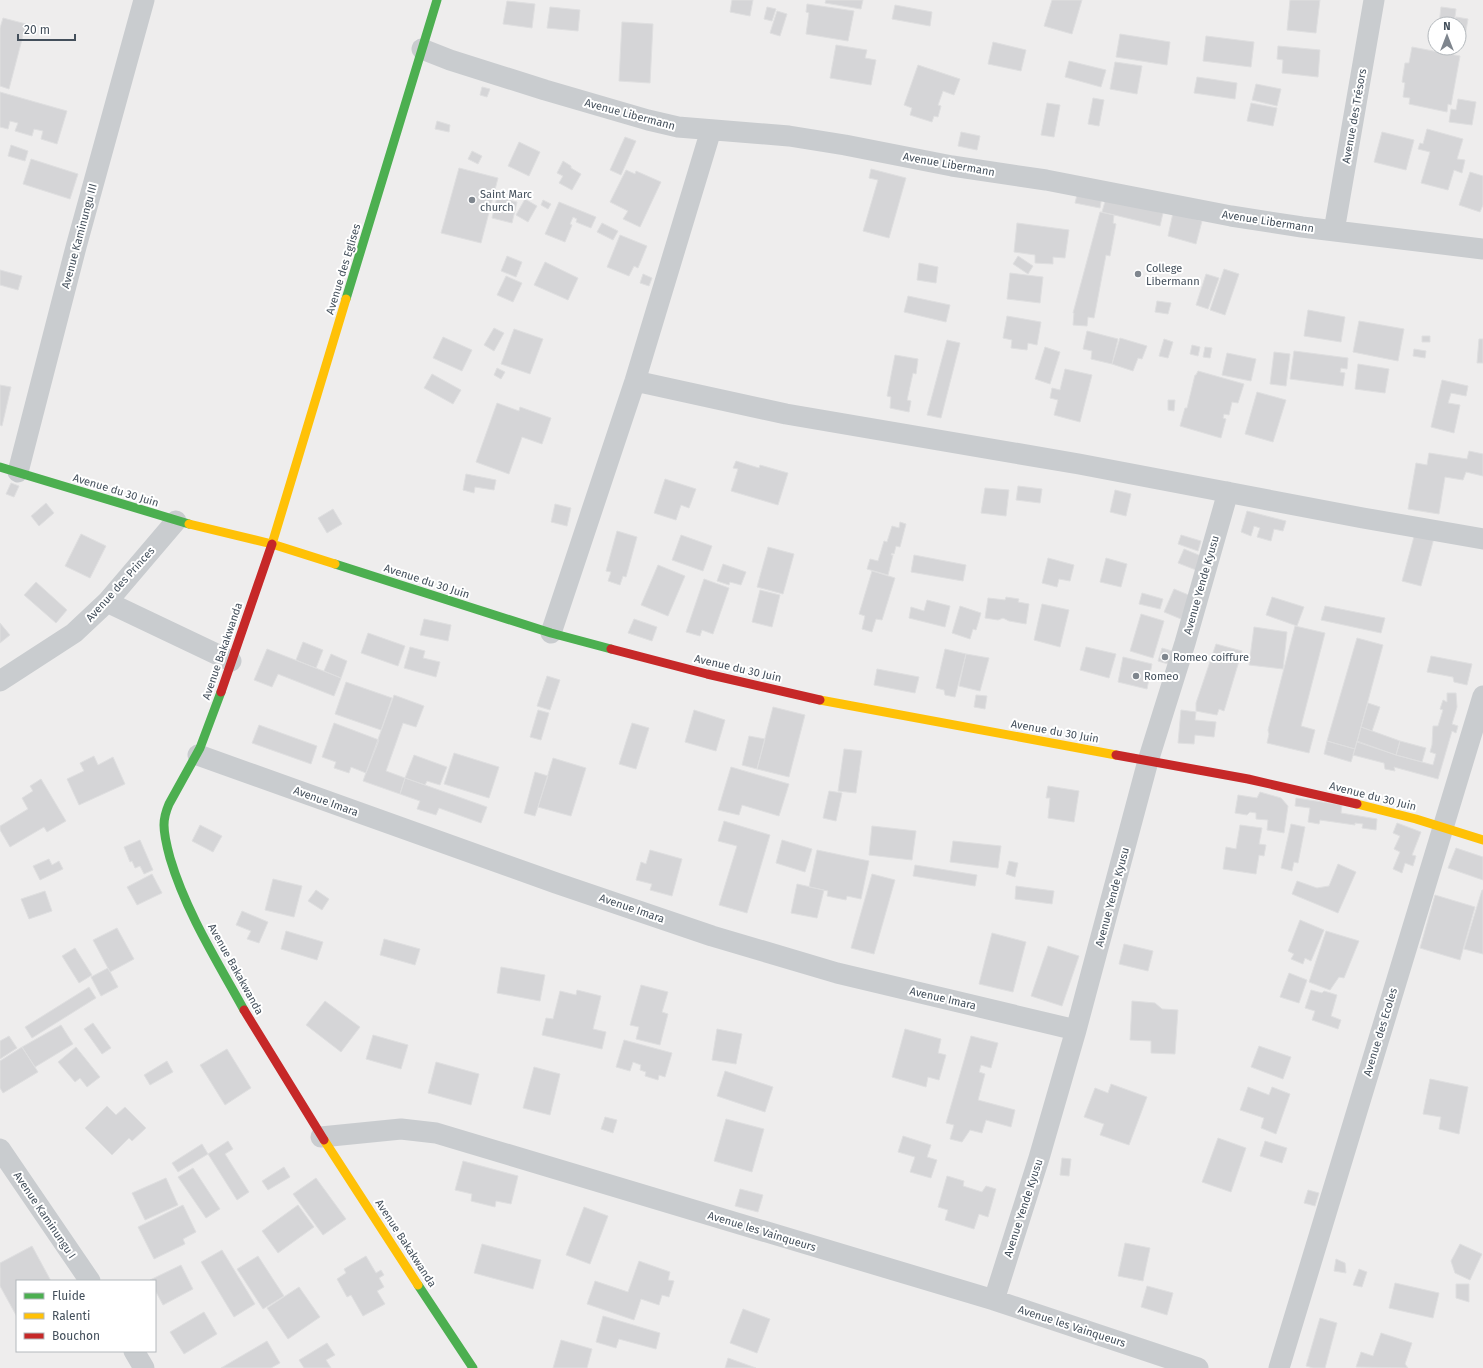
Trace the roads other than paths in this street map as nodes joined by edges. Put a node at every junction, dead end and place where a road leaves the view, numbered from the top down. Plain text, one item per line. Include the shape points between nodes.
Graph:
1 (144, 0) edge
2 (437, 0) edge
3 (1374, 0) edge
4 (422, 50) junction
5 (711, 130) junction
6 (1334, 231) junction
7 (1483, 249) edge
8 (635, 381) junction
9 (9, 469) edge
10 (1228, 492) junction
11 (176, 521) junction
12 (1483, 539) edge
13 (272, 544) junction
14 (107, 602) junction
15 (551, 633) junction
16 (231, 661) junction
17 (0, 681) edge
18 (1483, 696) edge
19 (198, 755) junction
20 (1148, 761) junction
21 (1443, 827) junction
22 (1483, 840) edge
23 (1076, 1030) junction
24 (321, 1137) junction
25 (0, 1149) edge
26 (89, 1280) edge
27 (994, 1300) junction
28 (135, 1352) edge
29 (144, 1368) edge
30 (473, 1368) edge
31 (1198, 1368) edge
32 (1279, 1368) edge

1 - 9 street, Avenue Kaminungu III via 76,247
2 - 4 street, Avenue des Eglises
3 - 6 street, Avenue des Trésors
4 - 5 street, Avenue Libermann via 648,120 678,127
4 - 13 street, Avenue des Eglises
5 - 6 street, Avenue Libermann via 789,136 845,144 952,166 1046,180 1231,216
5 - 8 street
6 - 7 street, Avenue Libermann
8 - 10 street via 786,414
8 - 15 street
9 - 11 street, Avenue du 30 Juin
10 - 12 street
10 - 20 street, Avenue Yende Kyusu
11 - 13 street, Avenue du 30 Juin
11 - 14 street, Avenue des Princes
13 - 15 street, Avenue du 30 Juin
13 - 16 street, Avenue Bakakwanda
14 - 16 street
14 - 17 street, Avenue des Princes via 74,634
15 - 20 street, Avenue du 30 Juin via 706,674 830,702
16 - 19 street, Avenue Bakakwanda
18 - 21 street, Avenue des Ecoles
19 - 23 street, Avenue Imara via 712,936 837,973
19 - 24 street, Avenue Bakakwanda via 170,803 164,819 164,834 174,870 197,924 235,994
20 - 21 street, Avenue du 30 Juin via 1299,790
20 - 23 street, Avenue Yende Kyusu
21 - 22 street, Avenue du 30 Juin
21 - 32 street, Avenue des Ecoles
23 - 27 street, Avenue Yende Kyusu
24 - 27 street, Avenue les Vainqueurs via 401,1129 436,1133
24 - 30 street, Avenue Bakakwanda
25 - 26 street, Avenue Kaminungu I
27 - 31 street, Avenue les Vainqueurs
28 - 29 street

